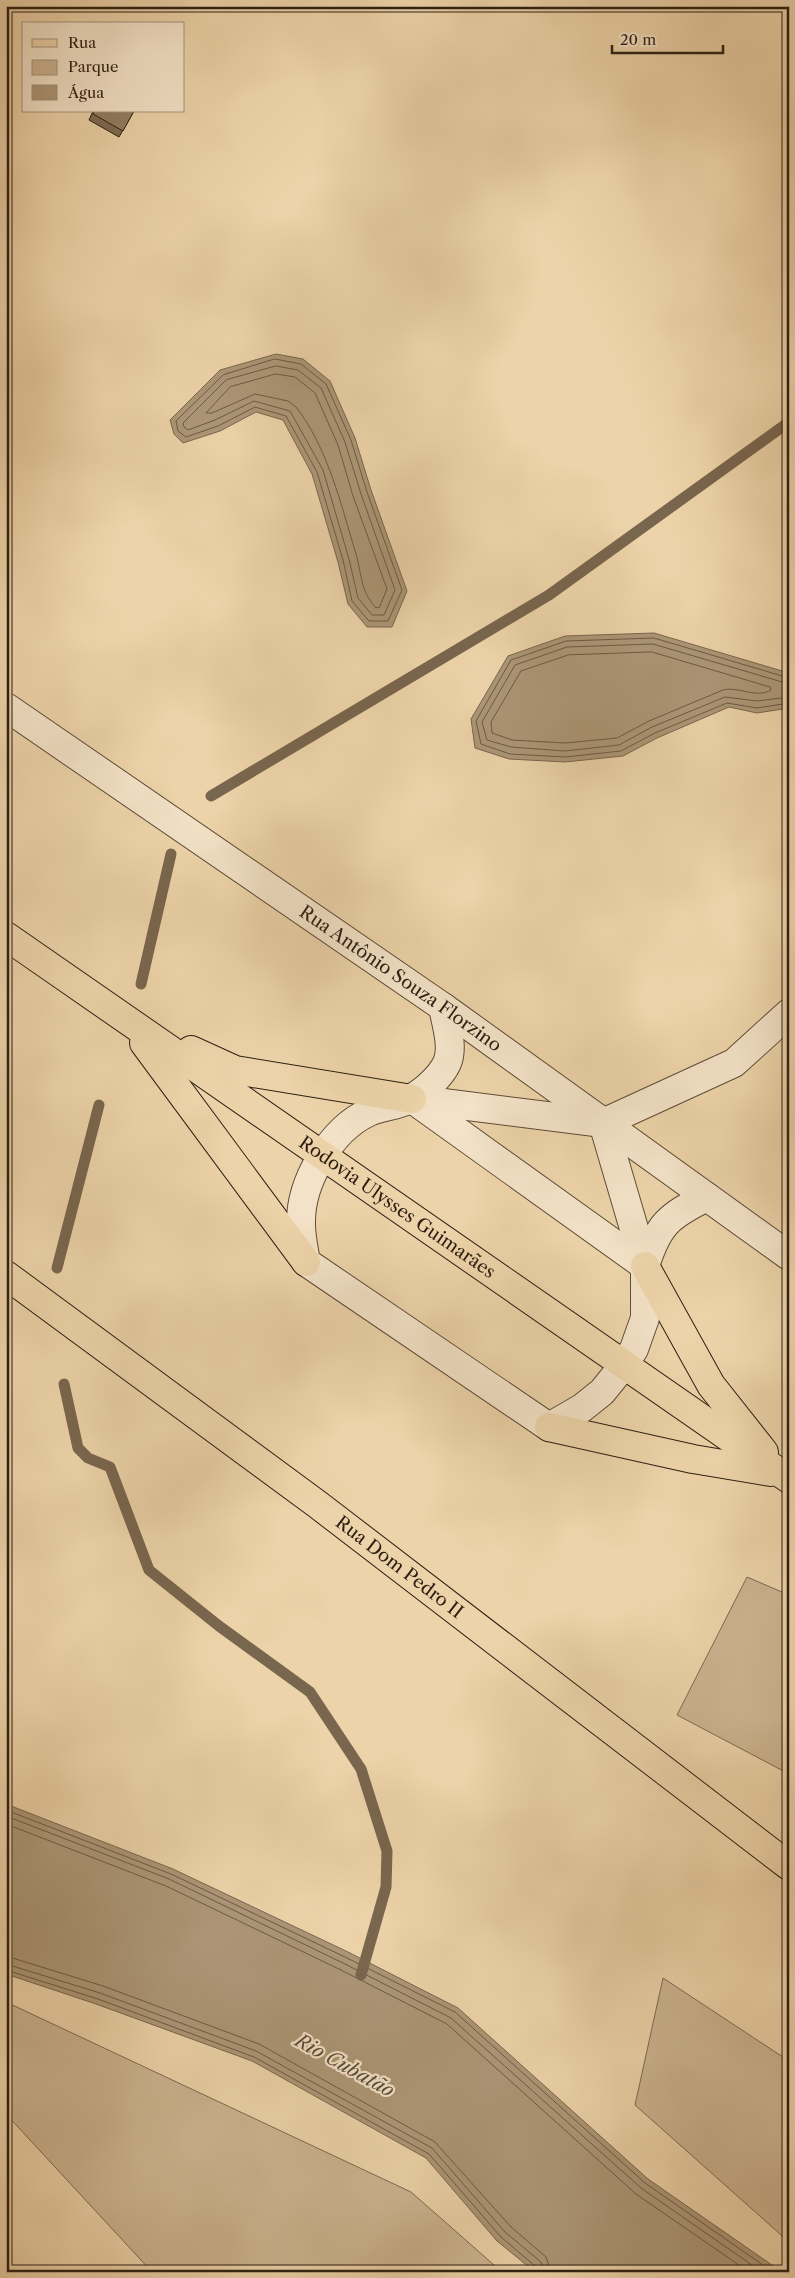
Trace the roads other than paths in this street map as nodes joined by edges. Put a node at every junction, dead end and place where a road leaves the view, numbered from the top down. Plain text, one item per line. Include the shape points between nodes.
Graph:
1 (6, 707) edge
2 (6, 936) edge
3 (443, 1007) junction
4 (789, 1012) edge
5 (130, 1023) junction
6 (412, 1098) junction
7 (603, 1124) junction
8 (321, 1156) junction
9 (707, 1197) junction
10 (789, 1256) edge
11 (306, 1262) junction
12 (645, 1266) junction
13 (6, 1276) edge
14 (624, 1365) junction
15 (549, 1427) junction
16 (784, 1476) edge
17 (789, 1866) edge

1 - 3 street, Rua Antônio Souza Florzino
2 - 5 main road, Rodovia Ulysses Guimarães
3 - 6 street via 449,1040 448,1062 438,1077
3 - 7 street, Rua Antônio Souza Florzino
4 - 7 street via 734,1063
5 - 6 main road via 235,1070
5 - 8 main road, Rodovia Ulysses Guimarães
5 - 11 main road
6 - 7 street
6 - 8 street via 368,1113 338,1135
6 - 12 street
7 - 9 street, Rua Antônio Souza Florzino
7 - 12 street
8 - 11 street via 305,1195 301,1223
8 - 14 main road, Rodovia Ulysses Guimarães
9 - 10 street, Rua Antônio Souza Florzino
9 - 12 street via 681,1209 663,1225
11 - 15 street
12 - 14 street via 645,1318 634,1349
12 - 16 main road via 711,1385
13 - 17 main road, Rua Dom Pedro II via 317,1504
14 - 15 street via 602,1392
14 - 16 main road, Rodovia Ulysses Guimarães
15 - 16 main road

